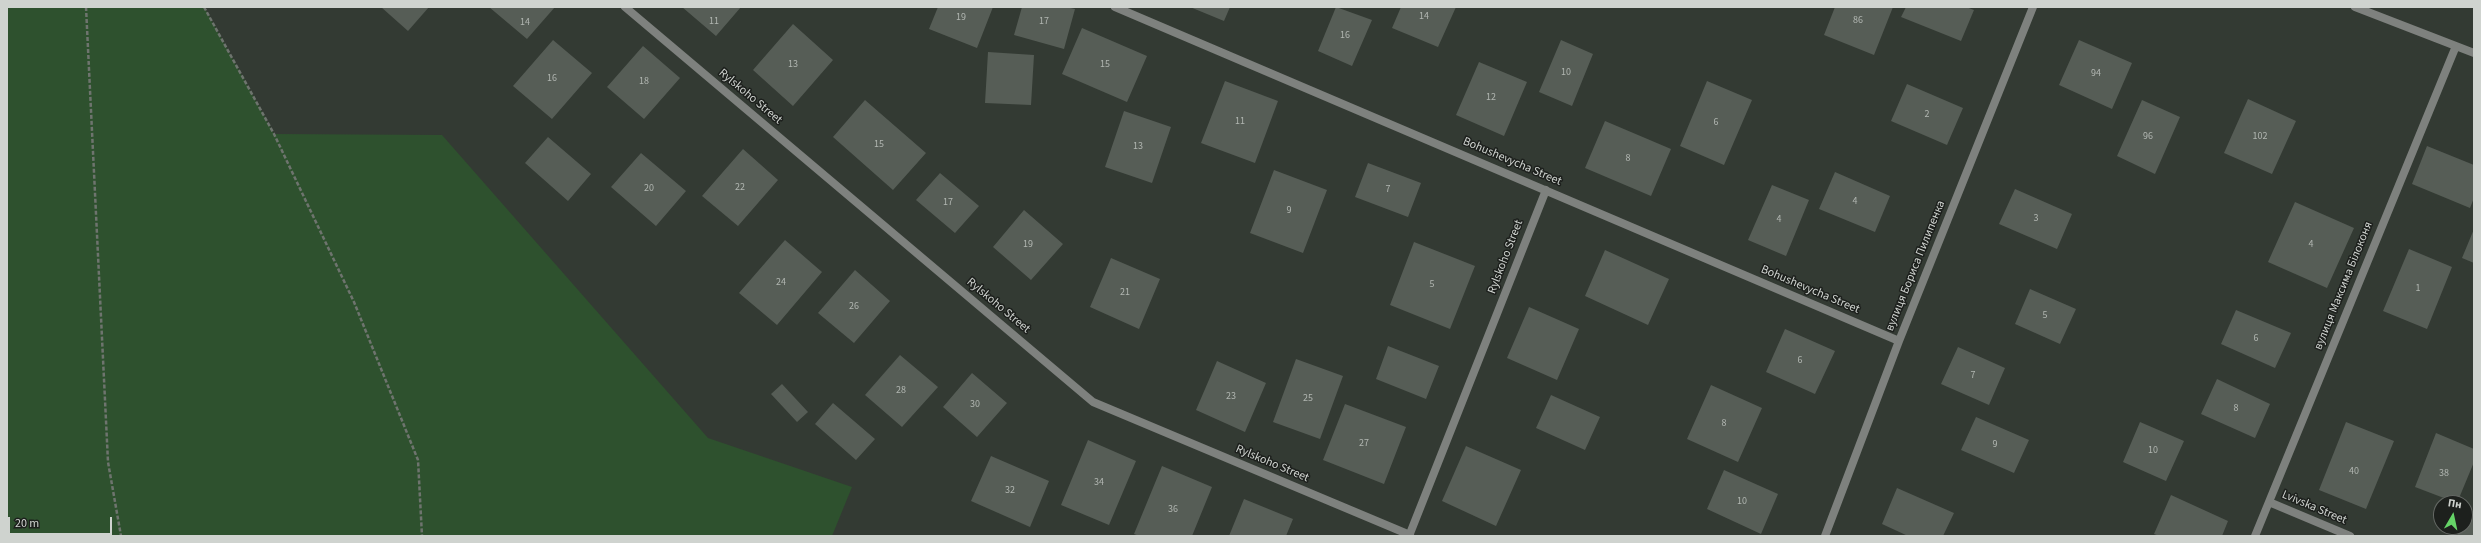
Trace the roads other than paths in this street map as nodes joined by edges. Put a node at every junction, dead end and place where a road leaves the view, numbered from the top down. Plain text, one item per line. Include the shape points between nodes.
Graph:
1 (625, 7) edge
2 (1115, 7) edge
3 (2033, 7) edge
4 (2355, 7) edge
5 (2456, 46) junction
6 (2474, 53) edge
7 (1546, 190) junction
8 (1899, 341) junction
9 (2269, 502) junction
10 (1409, 535) edge
11 (1825, 536) edge
12 (2255, 536) edge
13 (2350, 536) edge

1 - 10 street, Rylskoho Street via 1093,402
2 - 7 street, Bohushevycha Street
3 - 8 street, вулиця Бориса Пилипенка
4 - 5 street
5 - 6 street
5 - 9 street, вулиця Максима Білоконя
7 - 8 street, Bohushevycha Street
7 - 10 street, Rylskoho Street
8 - 11 street, вулиця Бориса Пилипенка
9 - 12 street, вулиця Максима Білоконя
9 - 13 street, Lvivska Street

